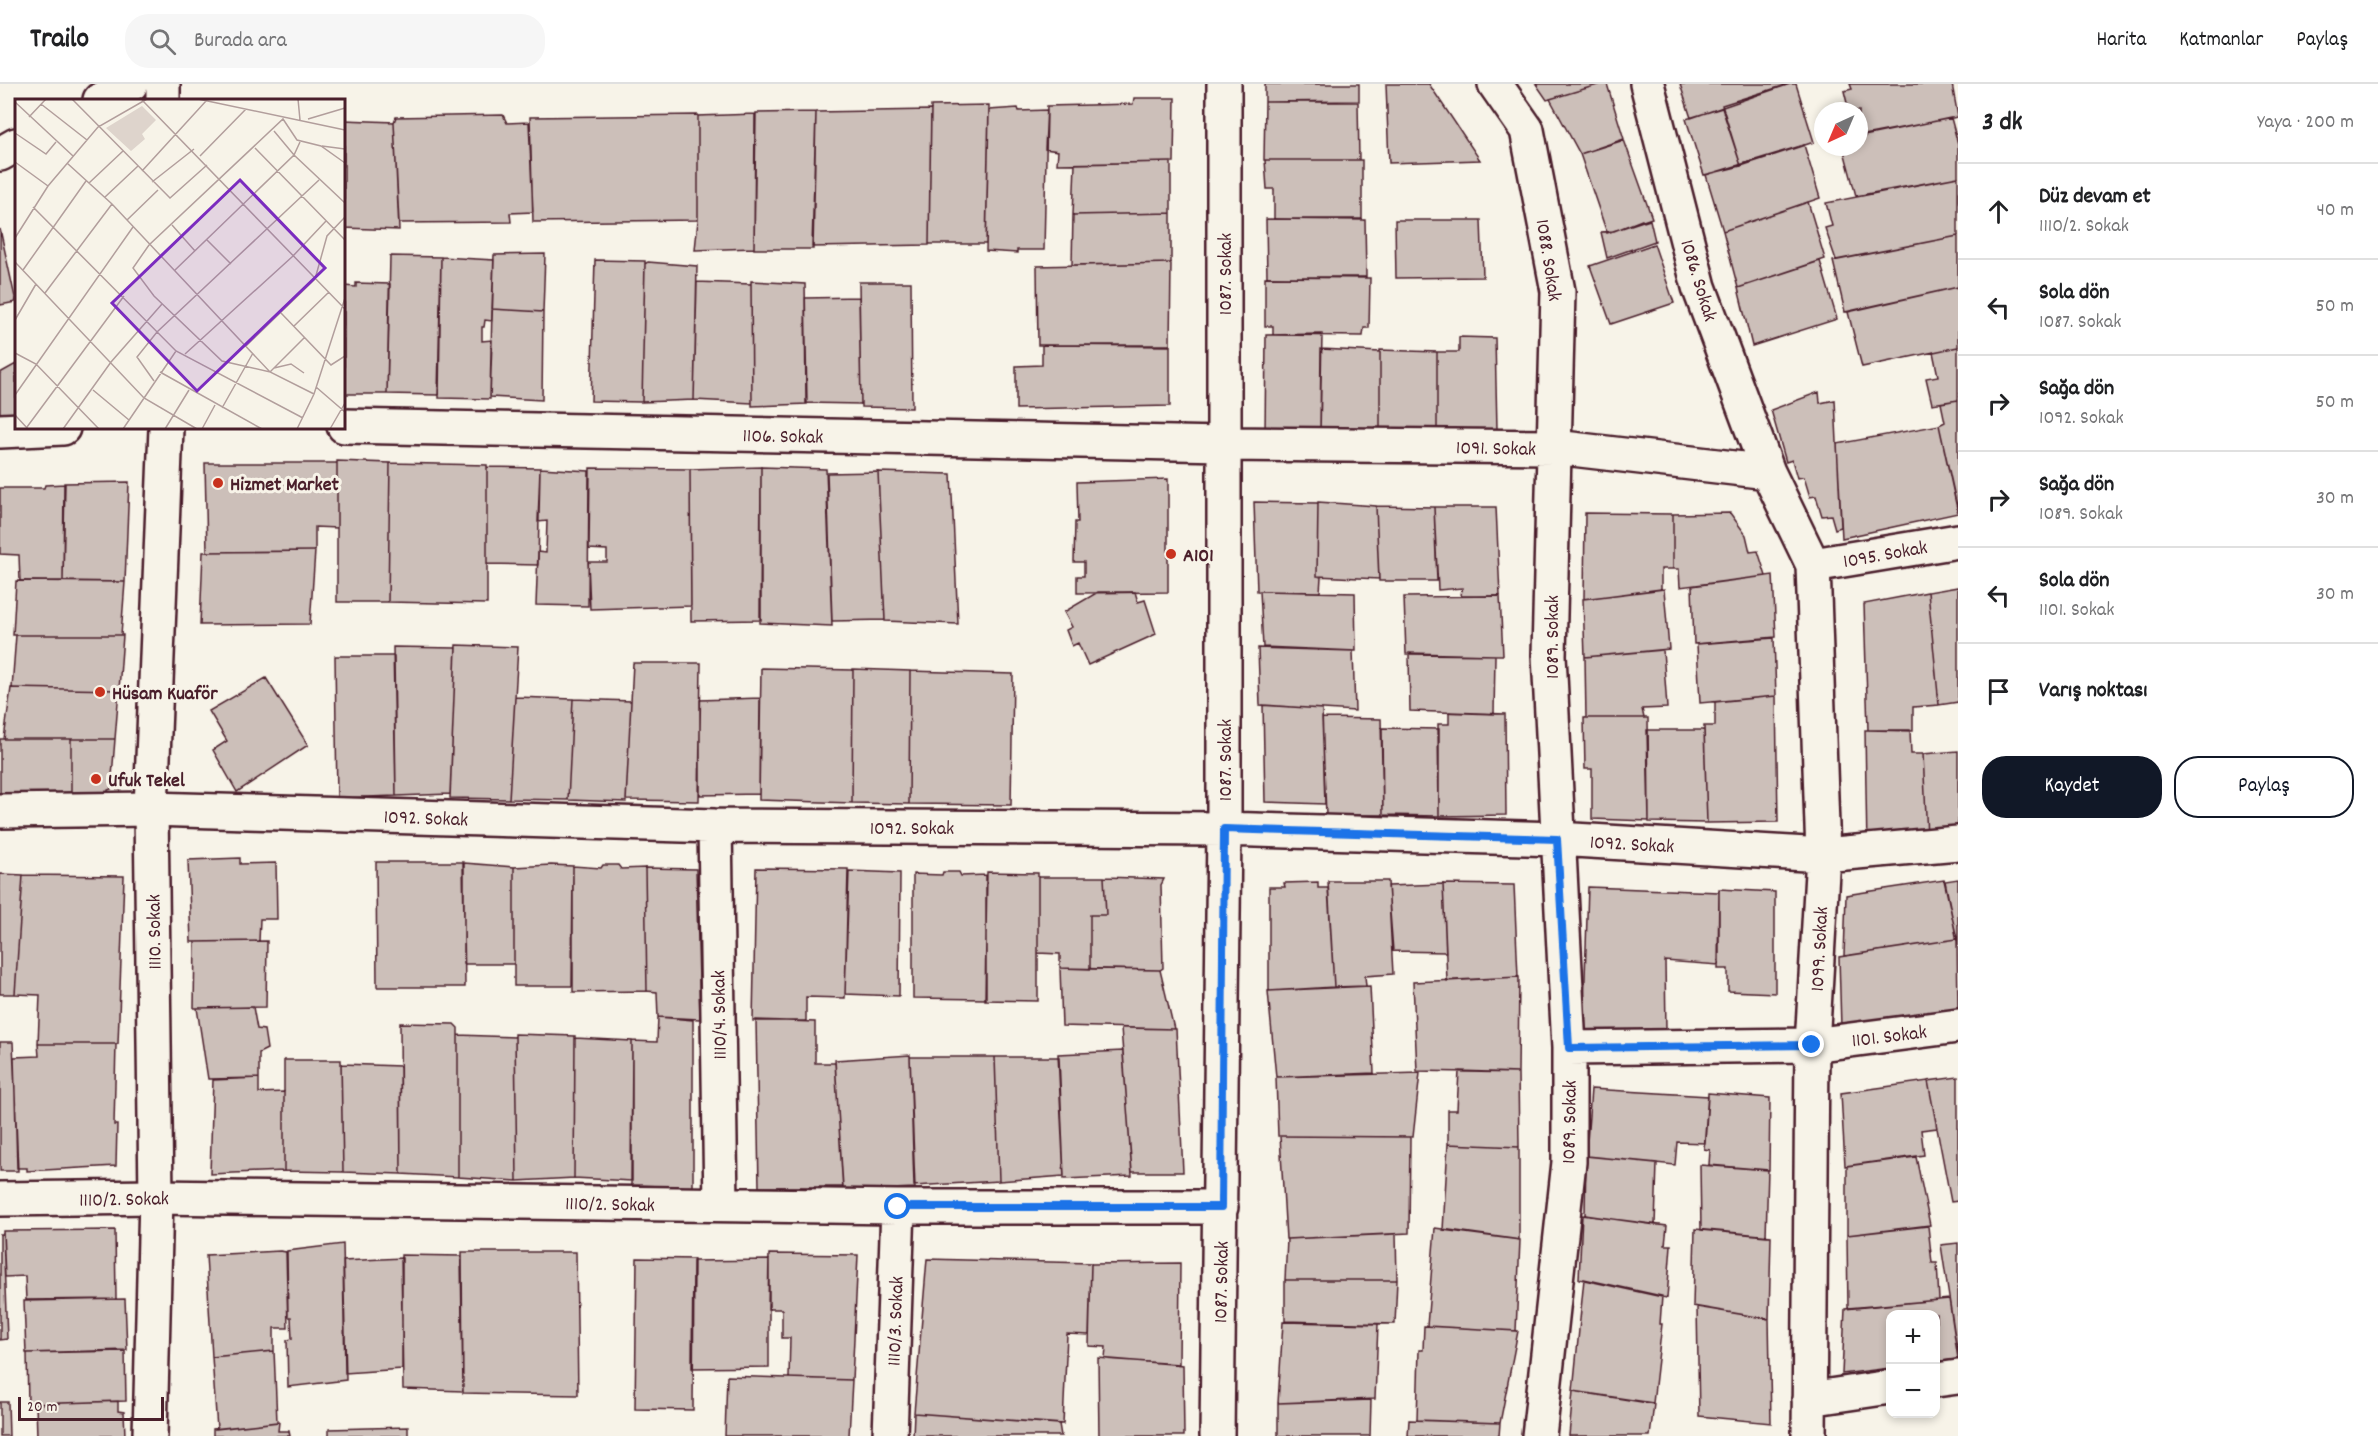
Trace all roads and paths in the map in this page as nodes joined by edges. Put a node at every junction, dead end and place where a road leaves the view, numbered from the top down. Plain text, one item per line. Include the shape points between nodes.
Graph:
1 (131, 84) edge
2 (1224, 84) edge
3 (1496, 84) edge
4 (1647, 84) edge
5 (102, 99) edge
6 (15, 146) edge
7 (0, 154) edge
8 (345, 426) edge
9 (42, 429) edge
10 (166, 429) edge
11 (0, 431) edge
12 (1223, 444) junction
13 (1555, 447) junction
14 (1768, 472) junction
15 (1958, 541) edge
16 (1813, 565) junction
17 (151, 809) junction
18 (0, 811) edge
19 (715, 826) junction
20 (1224, 829) junction
21 (1557, 839) junction
22 (1958, 843) edge
23 (1823, 855) junction
24 (1958, 1026) edge
25 (1812, 1045) junction
26 (1569, 1048) junction
27 (156, 1197) junction
28 (0, 1199) edge
29 (722, 1204) junction
30 (898, 1207) junction
31 (1221, 1207) junction
32 (1958, 1377) edge
33 (1940, 1379) edge
34 (1886, 1388) edge
35 (1809, 1399) junction
36 (150, 1436) edge
37 (890, 1436) edge
38 (1217, 1436) edge
39 (1539, 1436) edge
40 (1809, 1436) edge

1 - 5 street
2 - 12 street, 1087. Sokak
3 - 13 street, 1088. Sokak via 1527,130 1558,291
4 - 14 street, 1086. Sokak via 1699,287
6 - 7 street
8 - 12 street, 1106. Sokak
9 - 11 street
10 - 17 street, 1110. Sokak
12 - 13 street, 1091. Sokak
12 - 20 street, 1087. Sokak
13 - 14 street, 1091. Sokak
13 - 21 street, 1089. Sokak via 1549,655
14 - 16 street, 1099. Sokak
15 - 16 street, 1095. Sokak
16 - 23 street, 1099. Sokak
17 - 18 street, 1092. Sokak
17 - 19 street, 1092. Sokak
17 - 27 street, 1110. Sokak
19 - 20 street, 1092. Sokak
19 - 29 street, 1110/4. Sokak
20 - 21 street, 1092. Sokak
20 - 31 street, 1087. Sokak
21 - 23 street, 1092. Sokak
21 - 26 street, 1089. Sokak
22 - 23 street, 1092. Sokak
23 - 25 street, 1099. Sokak
24 - 25 street, 1101. Sokak
25 - 26 street, 1101. Sokak
25 - 35 street, 1099. Sokak
26 - 39 street, 1089. Sokak via 1569,1162
27 - 28 street, 1110/2. Sokak
27 - 29 street, 1110/2. Sokak
27 - 36 street, 1110. Sokak
29 - 30 street, 1110/2. Sokak
30 - 31 street, 1110/2. Sokak
30 - 37 street, 1110/3. Sokak
31 - 38 street, 1087. Sokak
32 - 33 street
34 - 35 street
35 - 40 street, 1099. Sokak

